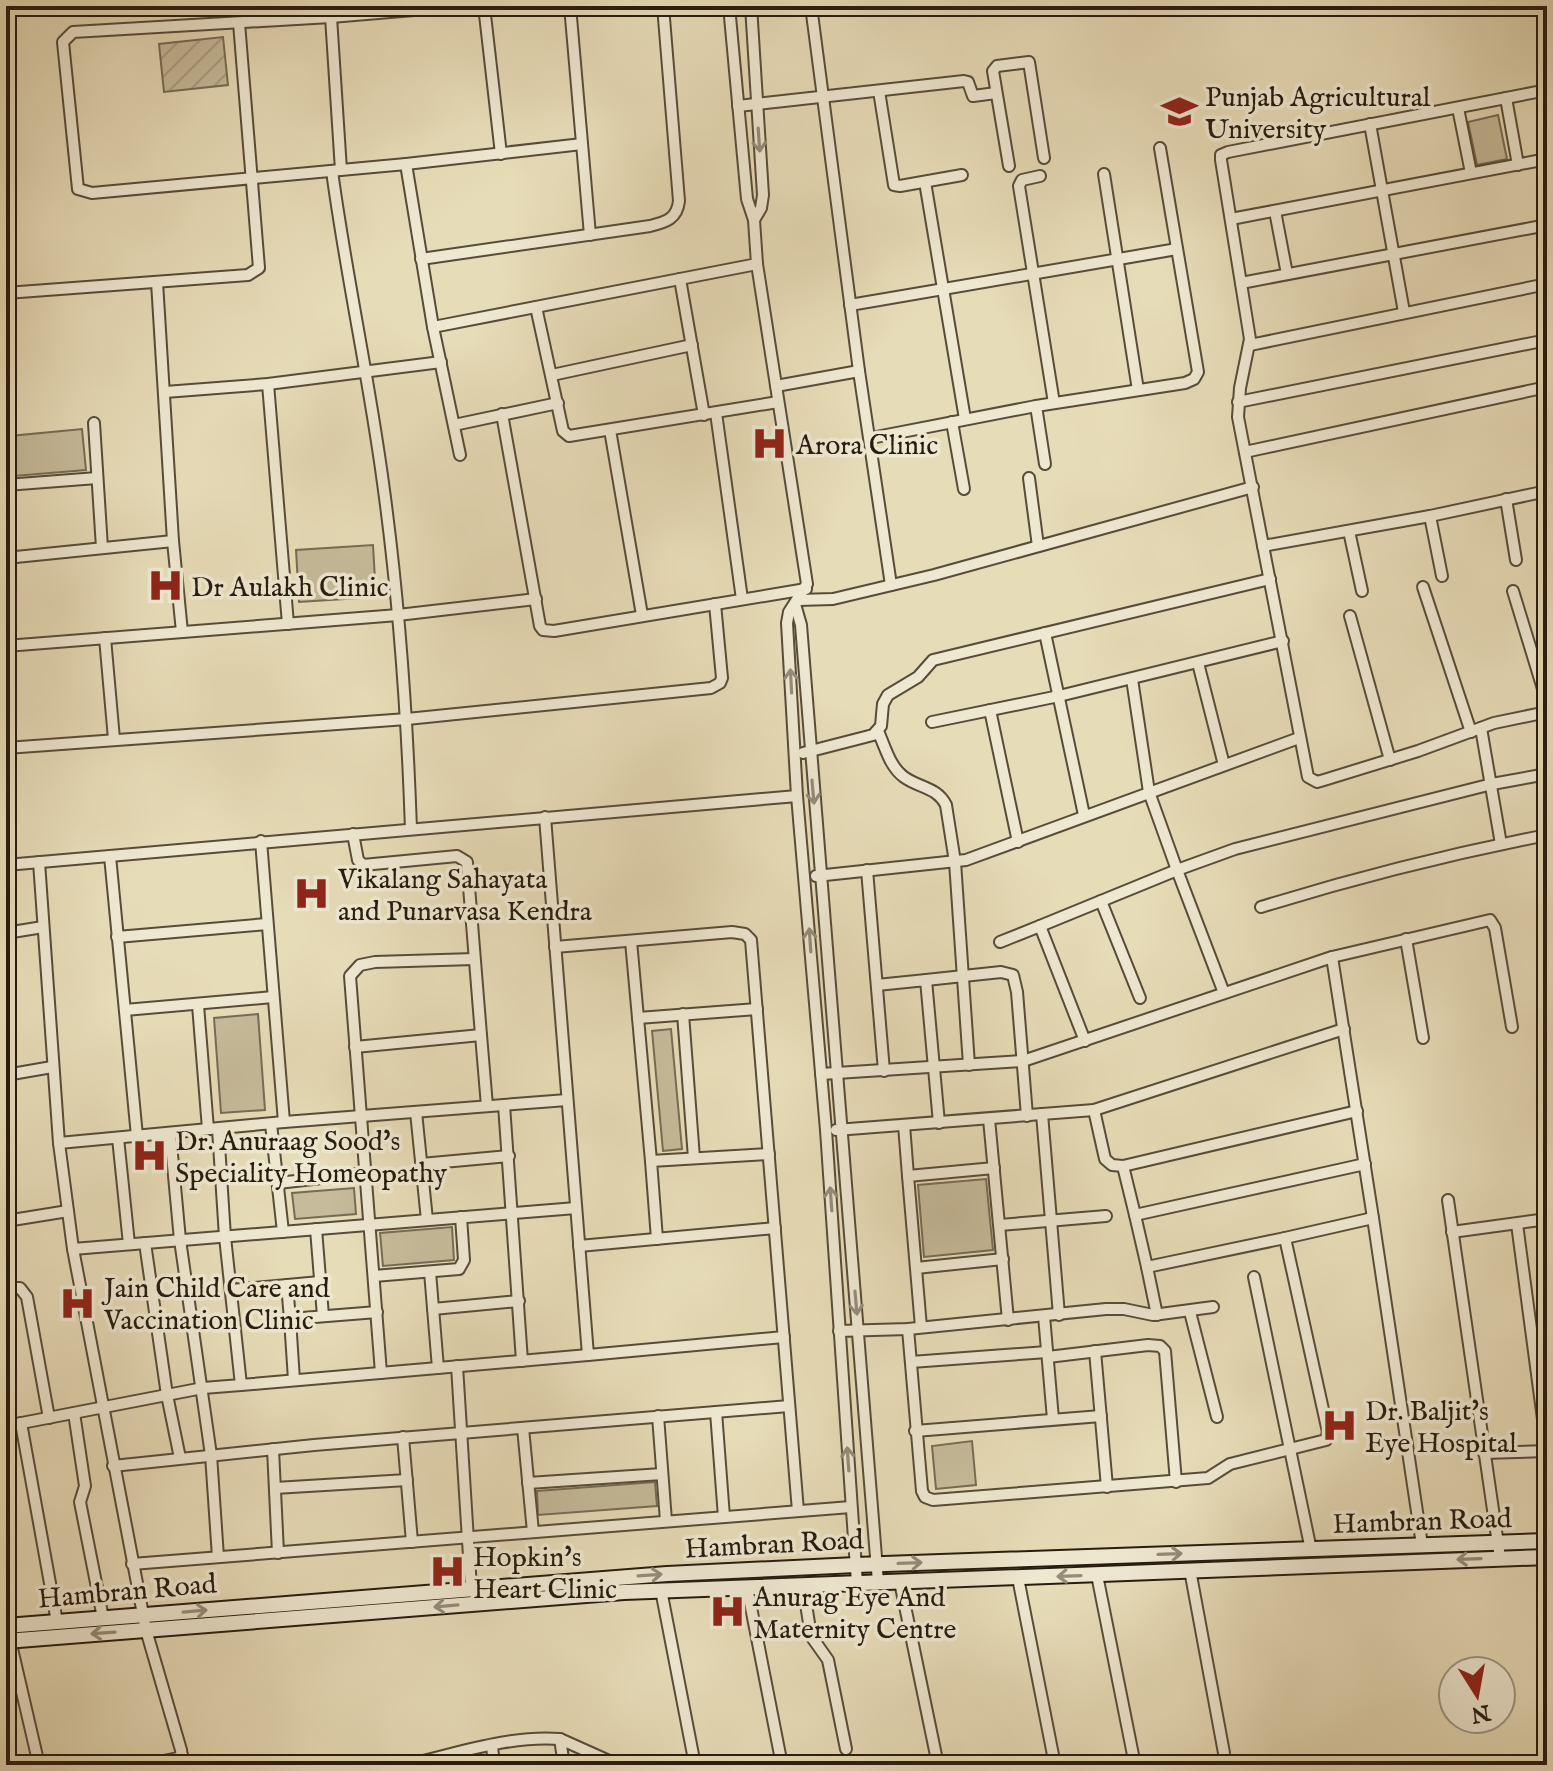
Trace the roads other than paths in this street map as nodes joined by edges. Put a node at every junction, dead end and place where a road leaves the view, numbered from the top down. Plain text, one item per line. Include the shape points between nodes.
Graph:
1 (461, 6) edge
2 (484, 6) edge
3 (570, 6) edge
4 (663, 6) edge
5 (729, 6) edge
6 (751, 6) edge
7 (811, 6) edge
8 (331, 17) junction
9 (239, 23) junction
10 (1547, 90) edge
11 (879, 91) junction
12 (996, 93) junction
13 (822, 98) junction
14 (1506, 98) junction
15 (757, 104) junction
16 (738, 106) junction
17 (1458, 108) junction
18 (1370, 124) junction
19 (582, 144) junction
20 (1160, 148) dead end
21 (501, 154) junction
22 (1044, 158) dead end
23 (1547, 159) edge
24 (406, 164) junction
25 (1518, 165) junction
26 (1009, 166) dead end
27 (337, 170) junction
28 (1471, 173) junction
29 (1104, 174) dead end
30 (962, 175) dead end
31 (1040, 176) dead end
32 (252, 178) junction
33 (925, 182) junction
34 (1384, 191) junction
35 (1275, 211) junction
36 (1231, 219) junction
37 (754, 220) junction
38 (1547, 225) edge
39 (590, 235) junction
40 (1177, 249) junction
41 (1394, 254) junction
42 (421, 259) junction
43 (1118, 259) junction
44 (757, 264) junction
45 (1033, 273) junction
46 (1287, 274) junction
47 (680, 279) junction
48 (157, 282) junction
49 (1241, 283) junction
50 (1547, 284) edge
51 (944, 287) junction
52 (6, 293) edge
53 (850, 305) junction
54 (536, 307) junction
55 (1404, 312) junction
56 (433, 327) junction
57 (1547, 340) edge
58 (692, 345) junction
59 (1250, 345) junction
60 (441, 362) junction
61 (859, 371) junction
62 (365, 373) junction
63 (552, 375) junction
64 (268, 384) junction
65 (776, 386) junction
66 (1547, 387) edge
67 (1138, 390) junction
68 (165, 392) junction
69 (778, 402) junction
70 (1238, 402) junction
71 (558, 403) junction
72 (1054, 403) junction
73 (1036, 406) junction
74 (502, 414) junction
75 (710, 414) junction
76 (965, 419) junction
77 (952, 422) junction
78 (94, 423) dead end
79 (454, 425) junction
80 (610, 430) junction
81 (871, 438) junction
82 (1245, 452) junction
83 (460, 455) dead end
84 (1045, 464) dead end
85 (97, 478) junction
86 (1029, 478) dead end
87 (6, 485) edge
88 (1253, 487) junction
89 (964, 489) dead end
90 (1547, 491) edge
91 (1506, 499) junction
92 (1430, 516) junction
93 (1349, 531) junction
94 (173, 541) junction
95 (1038, 546) junction
96 (1263, 546) junction
97 (102, 548) junction
98 (6, 558) edge
99 (1516, 560) dead end
100 (1442, 576) dead end
101 (1270, 579) junction
102 (891, 585) junction
103 (1423, 587) dead end
104 (806, 589) junction
105 (1362, 591) dead end
106 (1513, 591) dead end
107 (536, 599) junction
108 (742, 599) junction
109 (797, 602) junction
110 (715, 604) junction
111 (398, 615) junction
112 (642, 615) junction
113 (1350, 616) dead end
114 (288, 624) junction
115 (182, 632) junction
116 (1045, 633) junction
117 (105, 638) junction
118 (1283, 641) junction
119 (6, 646) edge
120 (1198, 663) junction
121 (1132, 679) junction
122 (1059, 696) junction
123 (1547, 702) edge
124 (990, 710) junction
125 (1547, 712) edge
126 (407, 719) junction
127 (932, 722) dead end
128 (1476, 730) junction
129 (878, 731) junction
130 (1299, 738) junction
131 (114, 739) junction
132 (6, 748) edge
133 (810, 752) junction
134 (795, 754) junction
135 (1390, 760) junction
136 (1224, 765) junction
137 (1547, 774) edge
138 (1492, 784) junction
139 (1149, 792) junction
140 (797, 796) junction
141 (1084, 815) junction
142 (545, 817) junction
143 (411, 829) junction
144 (353, 834) junction
145 (1547, 835) edge
146 (261, 841) junction
147 (1018, 842) junction
148 (1501, 844) junction
149 (110, 856) junction
150 (39, 862) junction
151 (955, 862) junction
152 (6, 865) edge
153 (867, 870) junction
154 (1177, 870) junction
155 (820, 875) junction
156 (805, 877) junction
157 (1101, 901) junction
158 (1261, 907) dead end
159 (267, 924) junction
160 (1040, 926) junction
161 (43, 927) junction
162 (6, 933) edge
163 (117, 937) junction
164 (1406, 939) junction
165 (631, 941) junction
166 (1000, 942) dead end
167 (555, 947) junction
168 (1332, 957) junction
169 (474, 959) junction
170 (961, 976) junction
171 (926, 980) junction
172 (877, 985) junction
173 (1224, 993) junction
174 (273, 997) junction
175 (1140, 998) dead end
176 (198, 1005) junction
177 (757, 1009) junction
178 (125, 1010) junction
179 (683, 1014) junction
180 (638, 1018) junction
181 (1512, 1027) dead end
182 (1344, 1029) junction
183 (481, 1035) junction
184 (1423, 1038) dead end
185 (1085, 1041) junction
186 (355, 1047) junction
187 (1023, 1061) junction
188 (969, 1065) junction
189 (52, 1067) junction
190 (935, 1067) junction
191 (884, 1071) junction
192 (837, 1073) junction
193 (821, 1074) junction
194 (6, 1075) edge
195 (567, 1100) junction
196 (504, 1105) junction
197 (487, 1106) junction
198 (1094, 1110) junction
199 (1357, 1111) junction
200 (416, 1112) junction
201 (1042, 1114) junction
202 (1027, 1116) junction
203 (360, 1117) junction
204 (989, 1119) junction
205 (284, 1122) junction
206 (939, 1123) junction
207 (271, 1124) junction
208 (904, 1125) junction
209 (213, 1129) junction
210 (826, 1130) junction
211 (841, 1130) junction
212 (170, 1133) junction
213 (137, 1136) junction
214 (118, 1138) junction
215 (59, 1143) junction
216 (769, 1154) junction
217 (509, 1156) junction
218 (694, 1158) junction
219 (651, 1161) junction
220 (421, 1164) junction
221 (1365, 1164) junction
222 (1123, 1166) junction
223 (994, 1168) junction
224 (366, 1173) junction
225 (908, 1176) junction
226 (278, 1183) junction
227 (1448, 1200) dead end
228 (576, 1208) junction
229 (68, 1211) junction
230 (513, 1213) junction
231 (1135, 1215) junction
232 (1106, 1216) dead end
233 (461, 1217) junction
234 (1373, 1218) junction
235 (1547, 1219) edge
236 (427, 1220) junction
237 (6, 1221) edge
238 (1051, 1222) junction
239 (1517, 1224) junction
240 (370, 1225) junction
241 (1000, 1225) junction
242 (775, 1228) junction
243 (316, 1229) junction
244 (283, 1232) junction
245 (1452, 1232) junction
246 (225, 1237) junction
247 (1285, 1238) junction
248 (657, 1239) junction
249 (180, 1240) junction
250 (145, 1243) junction
251 (129, 1244) junction
252 (579, 1246) junction
253 (73, 1249) junction
254 (1003, 1259) junction
255 (1147, 1267) junction
256 (916, 1268) junction
257 (430, 1272) junction
258 (374, 1276) junction
259 (1254, 1277) dead end
260 (320, 1282) junction
261 (287, 1285) junction
262 (6, 1288) edge
263 (231, 1290) junction
264 (519, 1301) junction
265 (1213, 1307) dead end
266 (433, 1309) junction
267 (377, 1312) junction
268 (1190, 1312) junction
269 (1059, 1315) junction
270 (1157, 1315) junction
271 (323, 1316) junction
272 (1044, 1316) junction
273 (290, 1319) junction
274 (1008, 1320) junction
275 (921, 1327) junction
276 (908, 1329) junction
277 (839, 1331) junction
278 (858, 1331) junction
279 (784, 1337) junction
280 (1095, 1351) junction
281 (1047, 1354) junction
282 (588, 1355) junction
283 (522, 1361) junction
284 (911, 1362) junction
285 (457, 1366) junction
286 (438, 1368) junction
287 (381, 1373) junction
288 (294, 1380) junction
289 (241, 1385) junction
290 (203, 1388) junction
291 (167, 1395) junction
292 (789, 1406) junction
293 (103, 1407) junction
294 (716, 1412) junction
295 (74, 1413) junction
296 (658, 1416) junction
297 (1101, 1416) junction
298 (1217, 1417) dead end
299 (49, 1418) junction
300 (1053, 1419) junction
301 (21, 1423) junction
302 (6, 1426) edge
303 (523, 1428) junction
304 (915, 1431) junction
305 (462, 1432) junction
306 (403, 1437) junction
307 (273, 1449) junction
308 (1290, 1450) junction
309 (1547, 1450) edge
310 (1484, 1453) junction
311 (211, 1455) junction
312 (180, 1458) junction
313 (113, 1466) junction
314 (662, 1474) junction
315 (407, 1480) junction
316 (1176, 1482) junction
317 (528, 1483) junction
318 (1107, 1487) junction
319 (275, 1488) junction
320 (851, 1507) junction
321 (798, 1511) junction
322 (724, 1517) junction
323 (666, 1521) junction
324 (533, 1532) junction
325 (469, 1537) junction
326 (1547, 1541) edge
327 (412, 1542) junction
328 (1497, 1542) junction
329 (1422, 1545) junction
330 (1311, 1550) junction
331 (278, 1553) junction
332 (218, 1557) junction
333 (1344, 1557) junction
334 (1547, 1557) edge
335 (1500, 1558) junction
336 (132, 1564) junction
337 (876, 1564) junction
338 (856, 1565) junction
339 (1190, 1570) junction
340 (1097, 1575) junction
341 (1018, 1578) junction
342 (878, 1582) junction
343 (900, 1582) junction
344 (857, 1583) junction
345 (803, 1585) junction
346 (747, 1587) junction
347 (471, 1588) junction
348 (661, 1590) junction
349 (6, 1610) edge
350 (103, 1618) junction
351 (57, 1622) junction
352 (144, 1622) junction
353 (8, 1633) edge
354 (560, 1739) junction
355 (492, 1746) junction
356 (846, 1749) dead end
357 (1224, 1753) dead end
358 (183, 1761) edge
359 (418, 1764) edge
360 (39, 1765) edge
361 (144, 1765) edge
362 (406, 1765) edge
363 (494, 1765) edge
364 (564, 1765) edge
365 (618, 1765) edge
366 (695, 1765) edge
367 (782, 1765) edge
368 (938, 1765) edge
369 (1055, 1765) edge
370 (1135, 1765) edge

1 - 8 street
2 - 21 street
3 - 19 street
4 - 39 street via 678,208 661,224
5 - 16 street
6 - 15 street
7 - 13 street
8 - 9 street
8 - 27 street
9 - 32 street
9 - 32 street via 79,31 63,42 76,184 81,191
10 - 14 street
11 - 12 street via 966,81 973,96
11 - 13 street
11 - 33 street via 893,183
12 - 22 street via 995,67 1029,62
12 - 26 street
13 - 15 street
13 - 53 street
14 - 17 street
14 - 25 street
15 - 16 street
15 -> 37 street via 763,195
16 - 37 street via 747,199
17 - 18 street
17 - 28 street
18 - 34 street
18 - 36 street via 1223,154
19 - 21 street
19 - 39 street
20 - 40 street
21 - 24 street
23 - 25 street
24 - 27 street
24 - 42 street
25 - 28 street
27 - 32 street
27 - 62 street
28 - 34 street
29 - 43 street
30 - 33 street
31 - 45 street via 1022,180 1019,186
32 - 48 street via 259,268 248,275
33 - 51 street
34 - 35 street
34 - 41 street
35 - 36 street
35 - 46 street
36 - 49 street
37 - 44 street
38 - 41 street
39 - 42 street
40 - 43 street
40 - 67 street via 1197,376 1185,383
41 - 46 street
41 - 55 street
42 - 56 street
43 - 45 street
43 - 67 street
44 - 47 street
44 - 65 street
45 - 51 street
45 - 72 street
46 - 49 street
47 - 54 street
47 - 58 street
48 - 52 street
48 - 68 street
49 - 59 street
50 - 55 street
51 - 53 street
51 - 76 street
53 - 61 street
54 - 56 street
54 - 63 street
55 - 59 street
56 - 60 street
57 - 70 street
58 - 63 street
58 - 75 street
59 - 70 street
60 - 62 street
60 - 79 street
61 - 65 street
61 - 81 street
62 - 64 street
62 - 111 street
63 - 71 street
64 - 68 street
64 - 114 street
65 - 69 street
66 - 82 street
67 - 72 street
68 - 94 street
69 - 75 street
69 - 104 street
70 - 82 street
71 - 74 street
71 - 80 street via 563,431 569,436
72 - 73 street
73 - 76 street
73 - 84 street
74 - 79 street
74 - 107 street
75 - 80 street
75 - 108 street
76 - 77 street
77 - 81 street
77 - 89 street
78 - 85 street
79 - 83 street
80 - 112 street
81 - 102 street
82 - 88 street
85 - 87 street
85 - 97 street
86 - 95 street
88 - 95 street
88 - 96 street
90 - 91 street
91 - 92 street
91 - 99 street
92 - 93 street
92 - 100 street
93 - 96 street
93 - 105 street
94 - 97 street
94 - 115 street
95 - 102 street
96 - 101 street
97 - 98 street
101 - 116 street
101 - 118 street
102 - 109 street
103 - 128 street
104 - 108 street
104 - 109 street
106 - 123 street
107 - 111 street
107 - 112 street via 540,626 547,631
108 - 110 street
109 - 133 street
134 -> 109 street via 787,623
110 - 112 street
110 - 126 street via 722,678 715,687
111 - 114 street
111 - 126 street
113 - 135 street
114 - 115 street
115 - 117 street
116 - 122 street
116 - 129 street via 933,660 918,677 888,695
117 - 119 street
117 - 131 street
118 - 120 street
118 - 130 street
120 - 121 street
120 - 136 street
121 - 122 street
121 - 139 street
122 - 124 street
122 - 141 street
124 - 127 street
124 - 147 street
125 - 128 street
126 - 131 street
126 - 143 street
128 - 135 street
128 - 138 street
129 - 133 street via 867,739
129 - 151 street via 895,769 942,797
130 - 135 street via 1308,777 1317,782
130 - 136 street
131 - 132 street
133 - 134 street
133 -> 155 street
134 - 140 street
136 - 139 street
137 - 138 street
138 - 148 street
138 - 154 street via 1235,849
139 - 141 street
139 - 154 street
140 - 142 street
140 - 156 street
141 - 147 street
142 - 143 street
142 - 167 street
143 - 144 street
144 - 146 street
144 - 169 street via 363,865 465,859
145 - 148 street
146 - 149 street
146 - 159 street
147 - 151 street
148 - 158 street
149 - 150 street
149 - 163 street
150 - 152 street
150 - 161 street
151 - 153 street
151 - 170 street
153 - 155 street
153 - 172 street
154 - 157 street
154 - 173 street
155 - 156 street
155 - 192 street
193 -> 156 street
157 - 160 street
157 - 175 street
159 - 163 street
159 - 174 street
160 - 166 street
160 - 185 street
161 - 162 street
161 - 189 street
163 - 178 street
164 - 168 street
164 - 181 street via 1490,920
164 - 184 street
165 - 167 street
165 - 177 street via 732,932 749,936
165 - 180 street
167 - 195 street
168 - 173 street
168 - 182 street
169 - 183 street
169 - 186 street via 375,962 354,969 349,985
170 - 171 street
170 - 187 street via 1013,975
170 - 188 street
171 - 172 street
171 - 190 street
172 - 191 street
173 - 185 street
174 - 176 street
174 - 205 street
176 - 178 street
176 - 209 street
177 - 179 street
177 - 216 street
178 - 213 street
179 - 180 street
179 - 218 street
180 - 219 street
182 - 198 street
182 - 199 street
183 - 186 street
183 - 197 street
185 - 187 street
186 - 203 street
187 - 188 street
187 - 202 street
188 - 190 street
189 - 194 street
189 - 215 street
190 - 191 street
190 - 206 street
191 - 192 street
192 - 193 street
192 - 211 street
193 - 210 street
195 - 196 street
195 - 228 street
196 - 197 street
196 - 217 street
197 - 200 street
198 - 201 street
198 - 222 street via 1105,1159
199 - 221 street
199 - 222 street
200 - 203 street
200 - 220 street
201 - 202 street
201 - 238 street
202 - 204 street
203 - 205 street
203 - 224 street
204 - 206 street
204 - 223 street
205 - 207 street
206 - 208 street
207 - 209 street
207 - 226 street
208 - 211 street
208 - 225 street
209 - 212 street
209 - 246 street
210 - 211 street
277 -> 210 street
211 -> 278 street
212 - 213 street
212 - 249 street
213 - 214 street
214 - 215 street
214 - 251 street
215 - 229 street
216 - 218 street
216 - 242 street
217 - 220 street
217 - 230 street
218 - 219 street
219 - 248 street
220 - 236 street
221 - 231 street
221 - 234 street
222 - 231 street
223 - 225 street
223 - 241 street
224 - 226 street
224 - 240 street
225 - 256 street
226 - 244 street
227 - 245 street
228 - 230 street
228 - 252 street
229 - 237 street
229 - 253 street
230 - 233 street
230 - 264 street
231 - 255 street
232 - 238 street
233 - 236 street
233 - 257 street via 463,1265 455,1271
234 - 247 street
234 - 329 street
235 - 239 street
236 - 240 street
238 - 241 street
238 - 269 street
239 - 245 street
239 - 309 street
240 - 243 street
240 - 258 street
241 - 254 street
242 - 248 street
242 - 279 street
243 - 244 street
243 - 260 street
244 - 246 street
245 - 310 street
246 - 249 street
246 - 263 street
247 - 255 street
247 - 308 street via 1328,1436
248 - 252 street
249 - 250 street
249 - 290 street
250 - 251 street
250 - 291 street
251 - 253 street
252 - 282 street
253 - 293 street
254 - 256 street
254 - 274 street
255 - 270 street
256 - 275 street
257 - 258 street
257 - 266 street
258 - 267 street
259 - 308 street
260 - 261 street
260 - 271 street
261 - 263 street
261 - 273 street
262 - 299 street via 20,1288 27,1297
263 - 289 street
264 - 266 street
264 - 283 street
265 - 268 street
266 - 286 street
267 - 271 street
267 - 287 street
268 - 270 street
268 - 298 street
269 - 270 street via 1117,1309
269 - 272 street
271 - 273 street
272 - 274 street
272 - 281 street
273 - 288 street
274 - 275 street
275 - 276 street
276 - 278 street
276 - 284 street
277 - 278 street
320 -> 277 street
278 - 337 street
279 - 282 street
279 - 292 street
280 - 281 street
280 - 297 street
280 - 316 street via 1148,1345 1165,1351
281 - 284 street
281 - 300 street
282 - 283 street
283 - 285 street
284 - 304 street
285 - 286 street
285 - 305 street
286 - 287 street
287 - 288 street
288 - 289 street
289 - 290 street
290 - 291 street
290 - 311 street
291 - 293 street
291 - 312 street
292 - 294 street
292 - 321 street
293 - 295 street
293 - 313 street
294 - 296 street
294 - 322 street
295 - 299 street
295 - 350 street via 85,1486 80,1502
296 - 303 street
296 - 314 street
297 - 300 street
297 - 318 street
299 - 301 street
300 - 304 street
301 - 302 street
301 - 351 street
303 - 305 street
303 - 317 street
304 - 318 street via 922,1491 929,1499
305 - 306 street
305 - 325 street
306 - 307 street
306 - 315 street
307 - 311 street
307 - 319 street
308 - 316 street via 1230,1464 1208,1478
308 - 330 street
309 - 310 street
310 - 328 street
311 - 312 street
311 - 332 street
312 - 313 street
313 - 336 street
314 - 317 street
314 - 323 street
315 - 319 street
315 - 327 street
316 - 318 street
317 - 324 street
319 - 331 street
320 - 321 street
320 - 338 street
321 - 322 street
322 - 323 street
323 - 324 street
324 - 325 street
325 - 327 street
325 - 347 street
326 - 328 main road, Hambran Road
327 - 331 street
328 - 329 main road, Hambran Road
328 - 335 street
329 - 333 main road, Hambran Road
330 - 333 main road, Hambran Road
337 -> 330 main road, Hambran Road
331 - 332 street
332 - 336 street
335 -> 333 main road, Hambran Road
333 - 339 main road, Hambran Road
334 - 335 main road, Hambran Road
336 - 352 street
337 - 338 main road, Hambran Road
337 - 342 street
338 - 344 street
347 -> 338 main road, Hambran Road
339 - 340 main road, Hambran Road
339 - 357 street
340 -> 341 main road, Hambran Road
340 - 370 street
341 - 343 main road, Hambran Road
341 - 369 street
342 - 343 main road, Hambran Road
342 - 344 main road, Hambran Road
343 - 368 street
344 - 345 main road, Hambran Road
345 - 346 main road, Hambran Road
345 - 356 street via 811,1636 828,1660
346 - 348 main road, Hambran Road
346 - 367 street
352 -> 347 main road, Hambran Road
348 -> 352 main road, Hambran Road
348 - 366 street
349 - 353 street
350 - 351 main road, Hambran Road
350 - 352 main road, Hambran Road
351 - 353 main road, Hambran Road
352 -> 353 main road, Hambran Road
352 - 358 street
353 - 360 street
354 - 355 street
354 - 364 street
354 - 365 street
355 - 359 street
355 - 363 street
358 - 361 street
359 - 362 street

